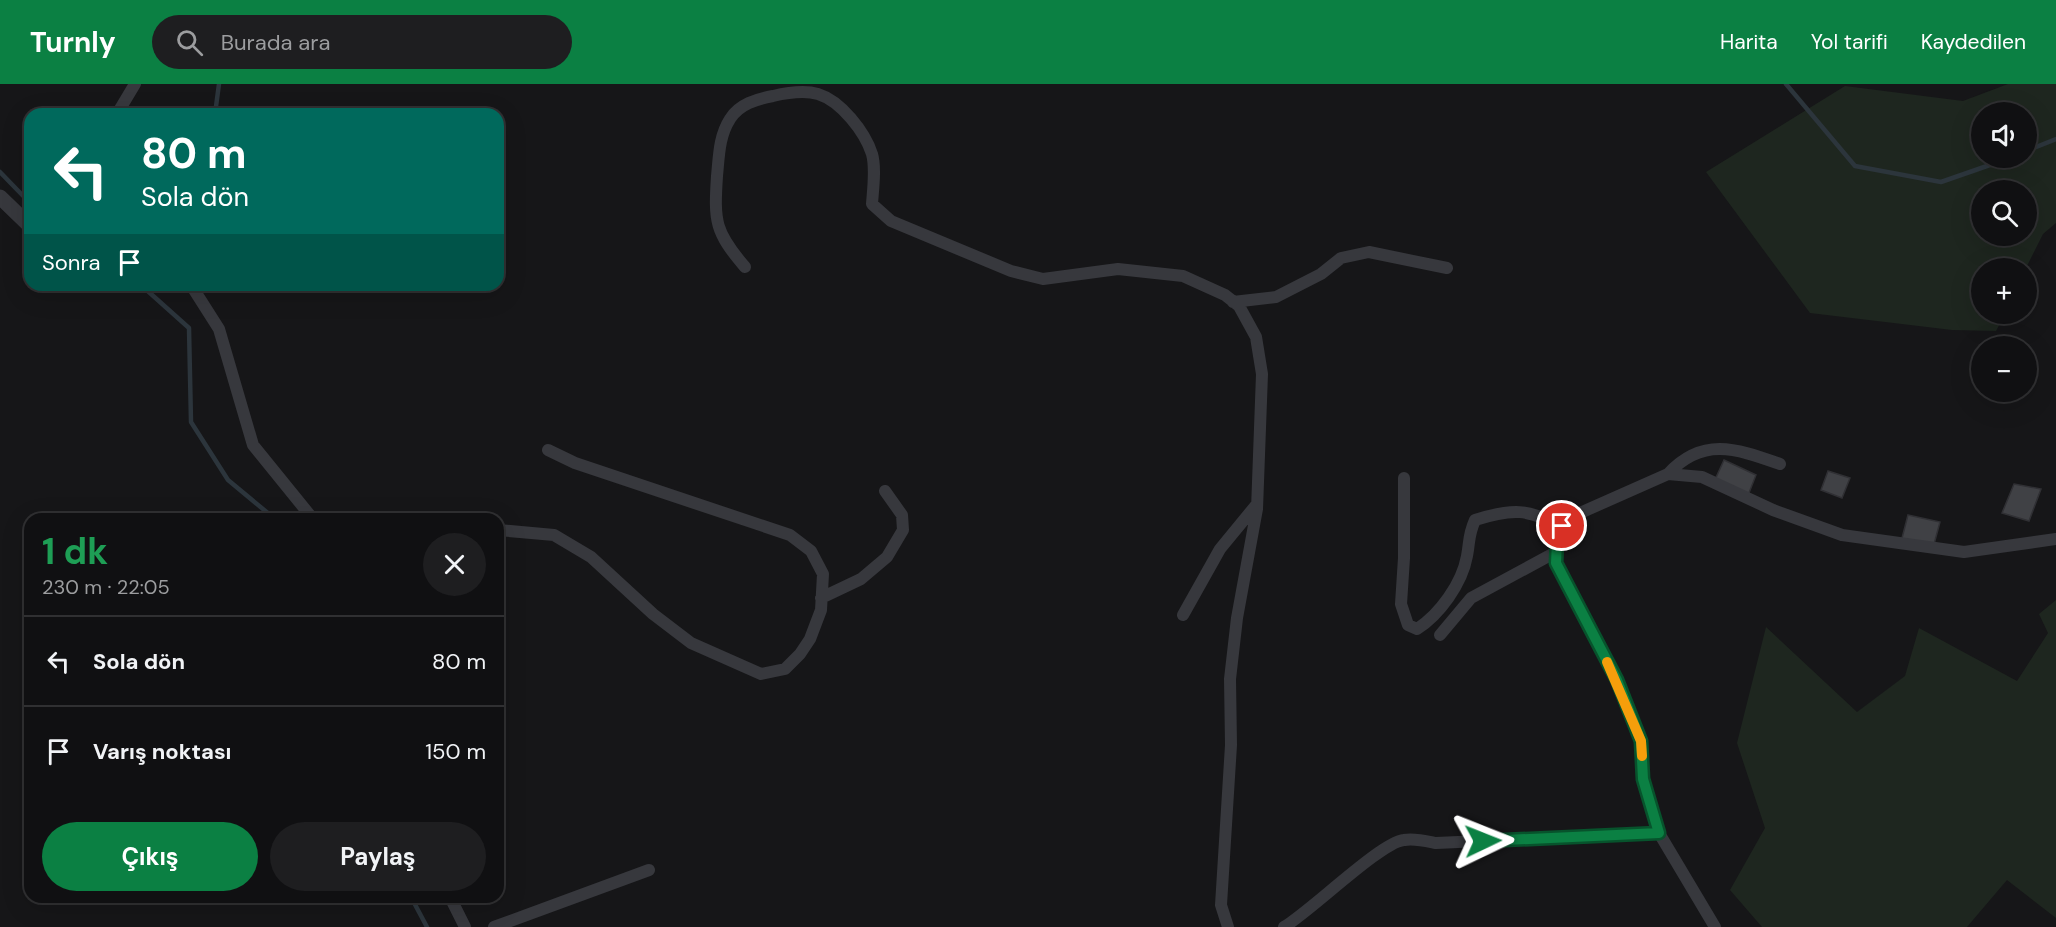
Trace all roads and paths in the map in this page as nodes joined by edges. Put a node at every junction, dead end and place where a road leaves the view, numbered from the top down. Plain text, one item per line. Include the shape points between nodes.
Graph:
1 (135, 84) edge
2 (121, 108) edge
3 (0, 197) edge
4 (24, 220) edge
5 (745, 267) dead end
6 (1448, 268) dead end
7 (195, 291) edge
8 (1233, 302) junction
9 (548, 450) dead end
10 (1780, 464) dead end
11 (1668, 474) junction
12 (1404, 477) dead end
13 (885, 491) dead end
14 (1258, 504) junction
15 (308, 513) edge
16 (1562, 526) junction
17 (504, 531) edge
18 (2056, 539) edge
19 (1556, 552) junction
20 (821, 598) junction
21 (1183, 615) dead end
22 (1440, 635) dead end
23 (1659, 833) junction
24 (649, 870) dead end
25 (453, 903) edge
26 (465, 927) edge
27 (494, 927) edge
28 (1228, 927) edge
29 (1284, 927) edge
30 (1715, 927) edge

1 - 2 street
3 - 4 street
5 - 8 street via 717,228 720,142 730,117 752,100 789,92 819,94 848,114 860,129 872,155 872,204 891,221 1011,271 1043,279 1118,269 1183,276
6 - 8 street via 1369,252 1341,258 1321,274 1276,297
7 - 15 street via 219,329 253,445
8 - 14 street via 1256,337 1262,374
9 - 20 street via 575,463 790,535 811,550 823,574
10 - 11 street via 1724,448 1681,459
11 - 16 street via 1580,513
11 - 18 street via 1702,477 1773,510 1842,535 1964,552
12 - 16 street via 1401,604 1408,626 1417,629 1431,620 1462,572 1475,520 1504,512 1536,513
13 - 20 street via 902,515 903,530 887,557 861,579
14 - 21 street via 1220,549
14 - 28 street via 1230,679 1231,746 1221,905
16 - 19 street
17 - 20 street via 554,535 591,557 691,643 761,674 785,669 800,654 810,639
19 - 22 street via 1471,598
19 - 23 street via 1556,563 1617,680 1641,741 1643,779
23 - 29 street via 1436,843 1402,840 1384,849
23 - 30 street
24 - 27 street
25 - 26 street

